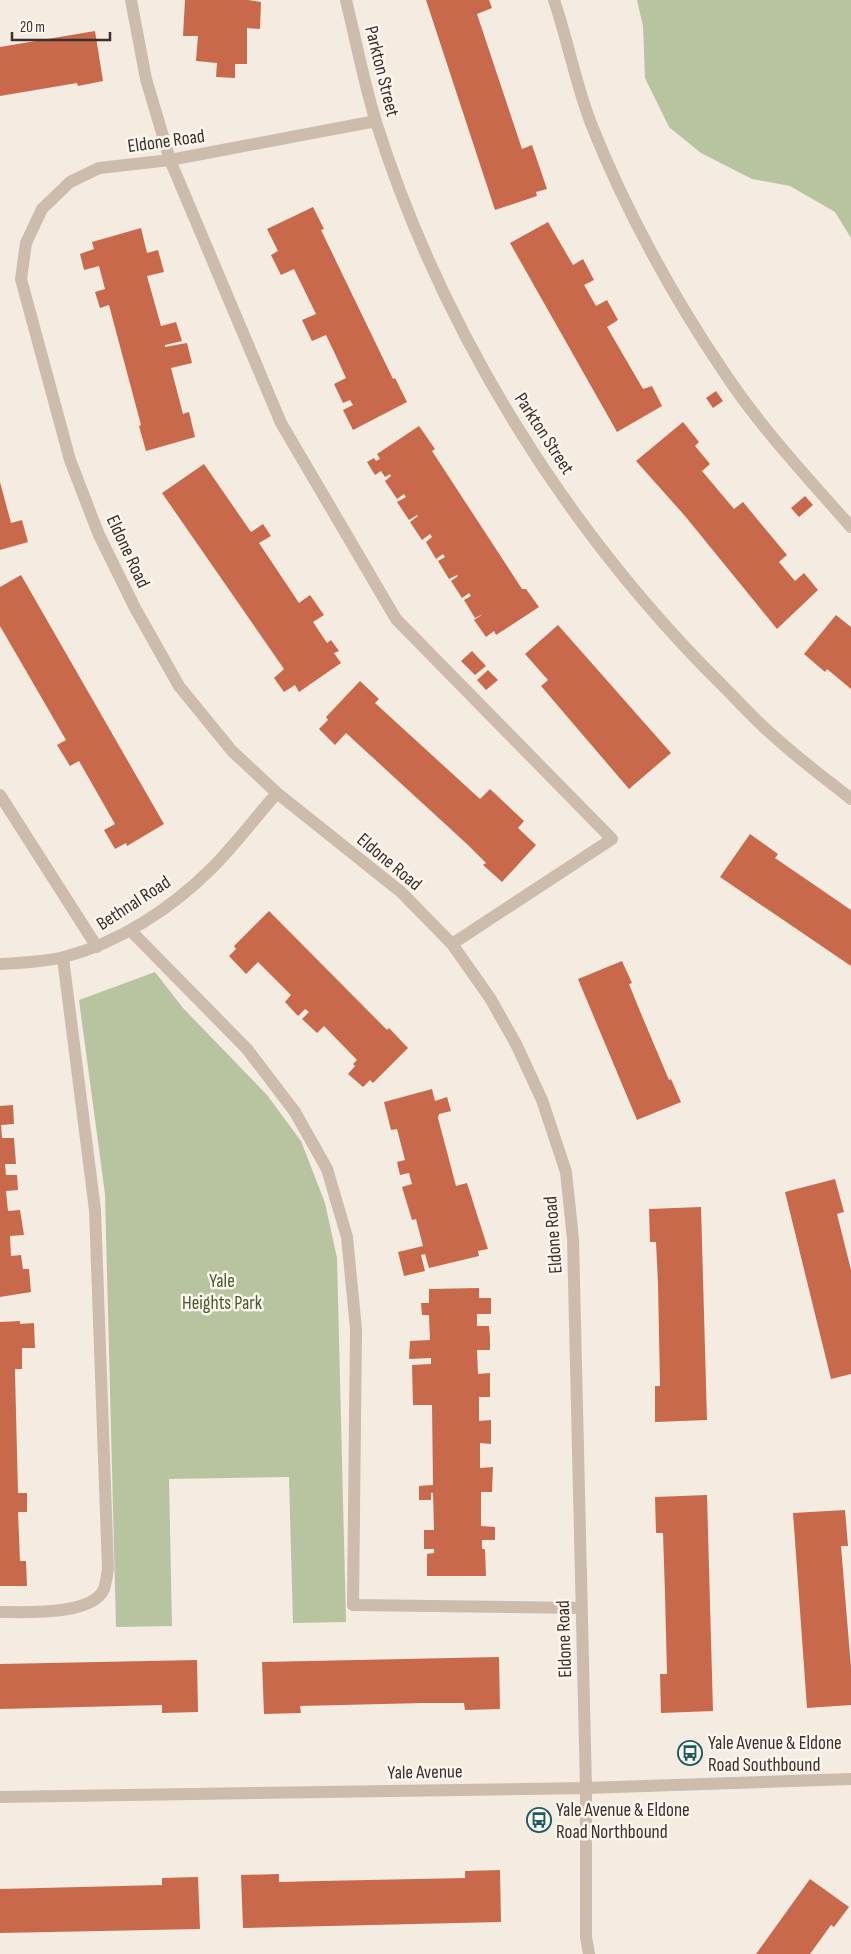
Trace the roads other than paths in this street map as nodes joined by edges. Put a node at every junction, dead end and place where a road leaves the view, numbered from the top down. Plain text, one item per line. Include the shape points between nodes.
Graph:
1 (131, 0) edge
2 (346, 0) edge
3 (554, 0) edge
4 (376, 121) junction
5 (170, 160) junction
6 (851, 526) edge
7 (277, 794) junction
8 (0, 795) edge
9 (851, 799) edge
10 (130, 930) junction
11 (452, 944) junction
12 (97, 947) junction
13 (63, 958) junction
14 (0, 964) edge
15 (580, 1608) junction
16 (0, 1612) edge
17 (851, 1779) edge
18 (586, 1788) junction
19 (0, 1797) edge
20 (589, 1954) edge

1 - 5 street via 146,78
2 - 4 street, Parkton Street
3 - 6 street via 592,126 672,291 724,374 791,460
4 - 5 street, Eldone Road
4 - 9 street, Parkton Street via 409,214 446,301 494,388 550,476 615,568 687,651 775,738
5 - 7 street, Eldone Road via 99,168 70,182 42,209 26,244 21,279 70,460 99,534 135,608 179,686 232,751
5 - 11 street via 281,423 396,619 612,839
7 - 10 street, Bethnal Road via 212,868 168,906
7 - 11 street, Eldone Road via 401,892
8 - 12 street
10 - 12 street, Bethnal Road
10 - 15 street via 247,1049 295,1112 327,1169 347,1238 356,1329 353,1605
11 - 15 street, Eldone Road via 490,998 516,1044 542,1100 566,1172 573,1239
12 - 13 street, Bethnal Road
13 - 14 street, Bethnal Road
13 - 16 street via 94,1210 108,1569 104,1590 86,1604 63,1611
15 - 18 street, Eldone Road
17 - 18 street, Yale Avenue
18 - 19 street, Yale Avenue
18 - 20 street, Eldone Road via 586,1937

